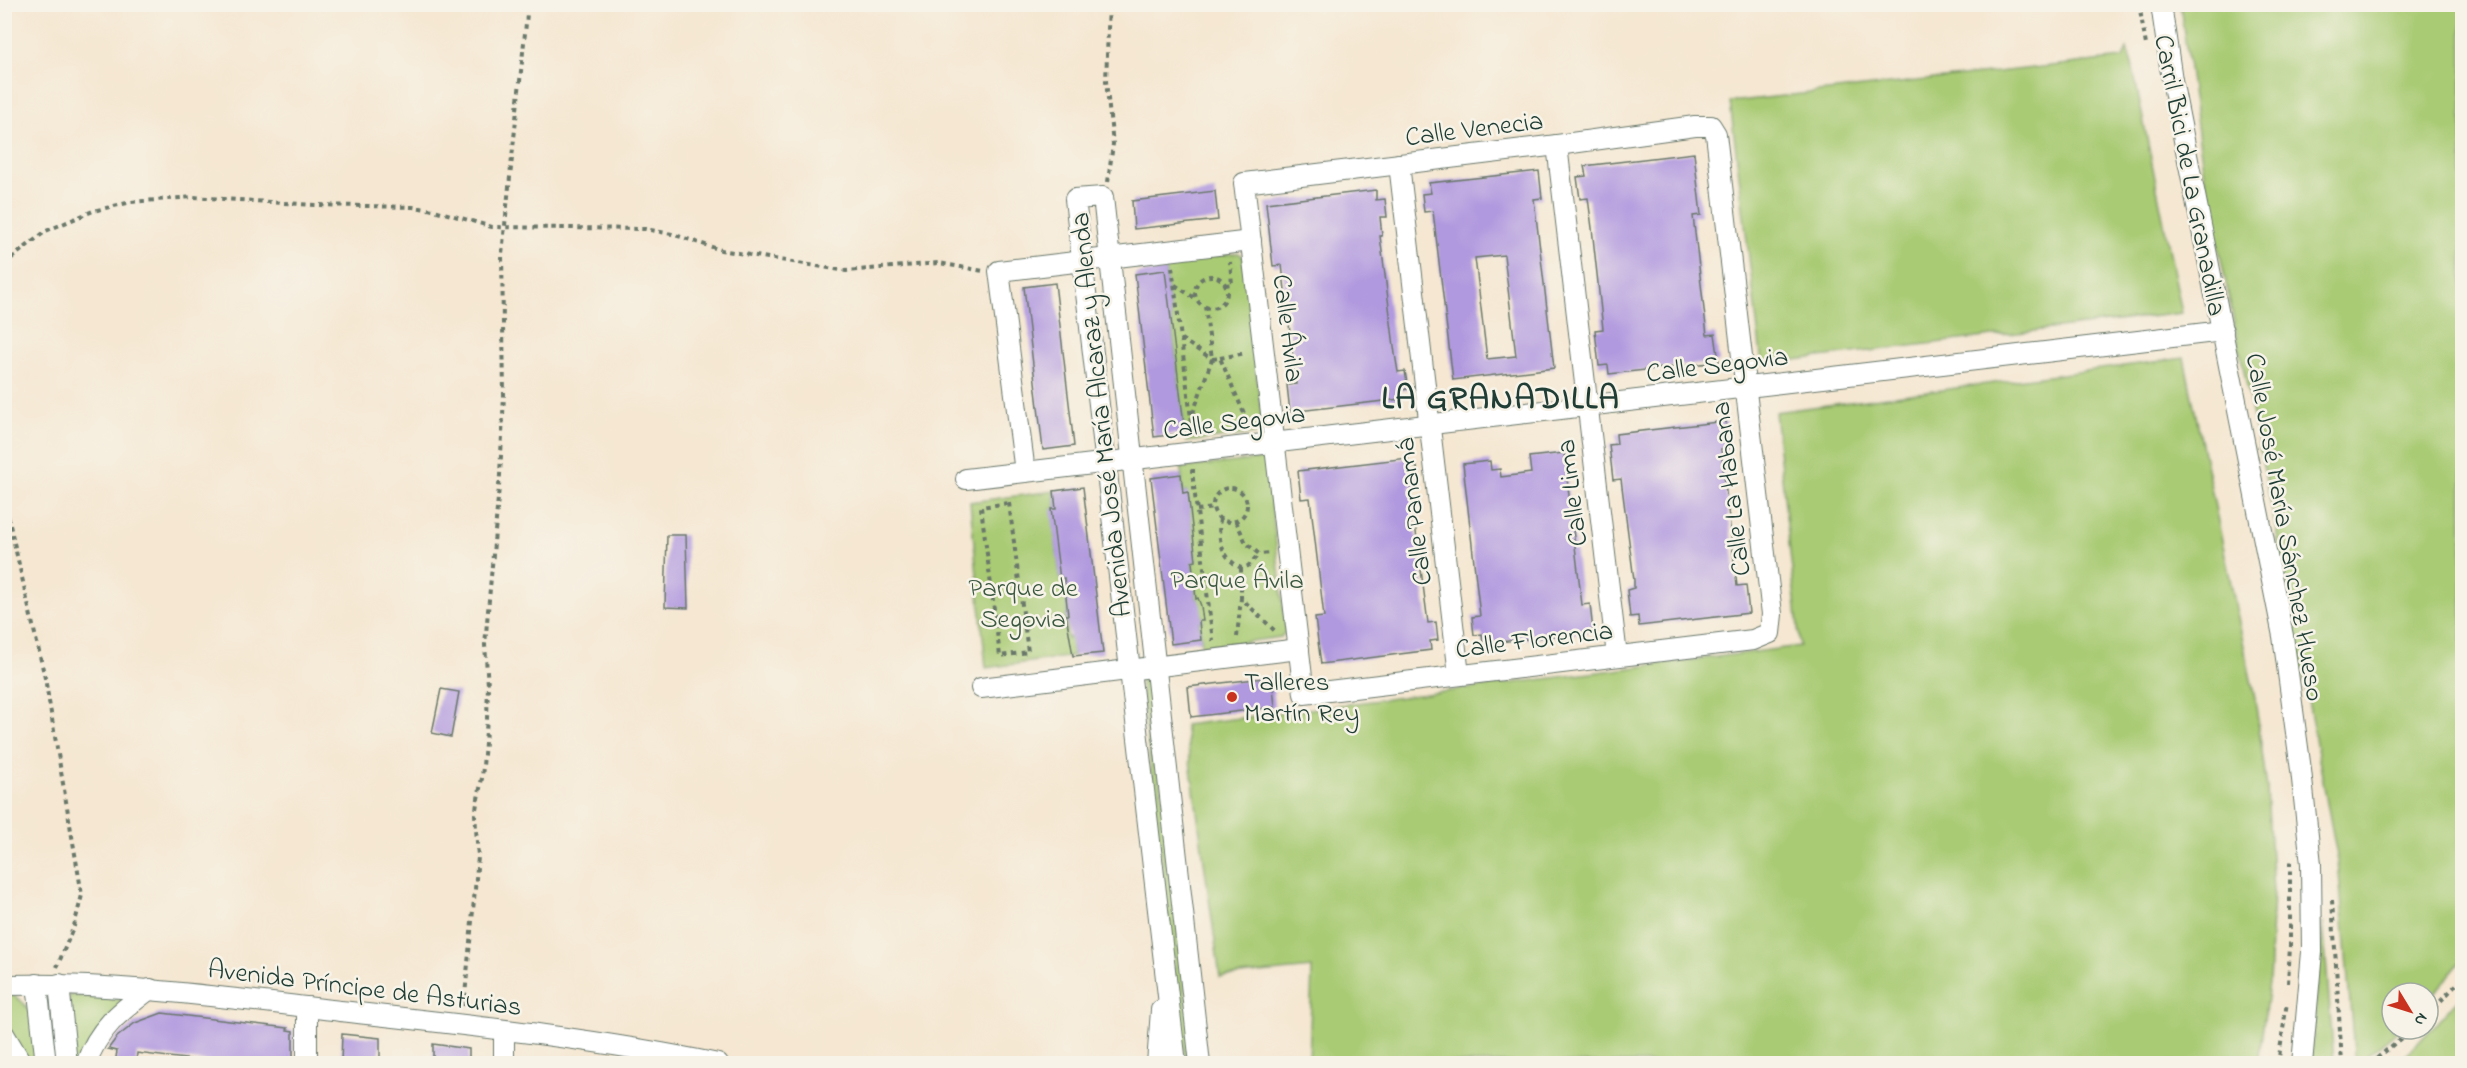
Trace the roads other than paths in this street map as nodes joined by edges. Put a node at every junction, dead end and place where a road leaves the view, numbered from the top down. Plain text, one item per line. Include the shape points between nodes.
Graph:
1 (2161, 4) edge
2 (1711, 126) joint
3 (1557, 145) junction
4 (1400, 165) junction
5 (1244, 183) joint
6 (1251, 242) junction
7 (1110, 258) junction
8 (1082, 261) junction
9 (2223, 332) junction
10 (1746, 388) junction
11 (1588, 406) junction
12 (1430, 425) junction
13 (1276, 443) junction
14 (1132, 460) junction
15 (1106, 463) junction
16 (1025, 472) junction
17 (966, 479) dead end
18 (1770, 633) joint
19 (1299, 649) junction
20 (1617, 656) junction
21 (1155, 665) junction
22 (1130, 669) junction
23 (1459, 675) junction
24 (981, 688) dead end
25 (1304, 694) joint
26 (1164, 965) junction
27 (49, 984) junction
28 (4, 985) edge
29 (150, 989) junction
30 (307, 1007) junction
31 (504, 1030) junction
32 (4, 1034) edge
33 (706, 1062) edge
34 (22, 1064) edge
35 (46, 1064) edge
36 (67, 1064) edge
37 (86, 1064) edge
38 (307, 1064) edge
39 (504, 1064) edge
40 (1157, 1064) edge
41 (1176, 1064) edge
42 (1200, 1064) edge
43 (2302, 1064) edge

1 - 9 street, Calle José María Sánchez Hueso via 2172,80
2 - 3 street, Calle Venecia
2 - 10 street, Calle La Habana via 1716,134
3 - 4 street, Calle Venecia
3 - 11 street, Calle Lima
4 - 5 street, Calle Venecia
4 - 12 street, Calle Panamá
5 - 6 street, Calle Ávila
6 - 7 street
6 - 13 street, Calle Ávila
7 - 8 street
7 - 8 street, Avenida José María Alcaraz y Alenda via 1103,197 1075,199
7 - 14 street, Avenida José María Alcaraz y Alenda
8 - 15 street, Avenida José María Alcaraz y Alenda
8 - 16 street via 999,271
9 - 10 street, Calle Segovia
9 - 43 street, Calle José María Sánchez Hueso via 2283,636 2306,817 2312,952
10 - 11 street, Calle Segovia
10 - 18 street, Calle La Habana via 1772,614
11 - 12 street, Calle Segovia
11 - 20 street, Calle Lima
12 - 13 street, Calle Segovia
12 - 23 street, Calle Panamá
13 - 14 street, Calle Segovia
13 - 19 street, Calle Ávila
14 - 15 street, Calle Segovia
14 - 21 street, Avenida José María Alcaraz y Alenda
15 - 16 street, Calle Segovia
15 - 22 street, Avenida José María Alcaraz y Alenda
16 - 17 street, Calle Segovia
18 - 20 street, Calle Florencia via 1753,640
19 - 21 street
19 - 25 street, Calle Ávila
20 - 23 street, Calle Florencia
21 - 22 street
21 - 42 street, Avenida José María Alcaraz y Alenda
22 - 24 street
22 - 26 street, Avenida José María Alcaraz y Alenda
23 - 25 street, Calle Florencia
26 - 40 street, Avenida José María Alcaraz y Alenda
26 - 41 street, Avenida José María Alcaraz y Alenda
27 - 28 street, Avenida Príncipe de Asturias
27 - 29 street, Avenida Príncipe de Asturias
27 - 35 street
27 - 36 street
29 - 30 street, Avenida Príncipe de Asturias
29 - 37 street via 103,1028
30 - 31 street, Avenida Príncipe de Asturias
30 - 38 street
31 - 33 street, Avenida Príncipe de Asturias
31 - 39 street
32 - 34 street

